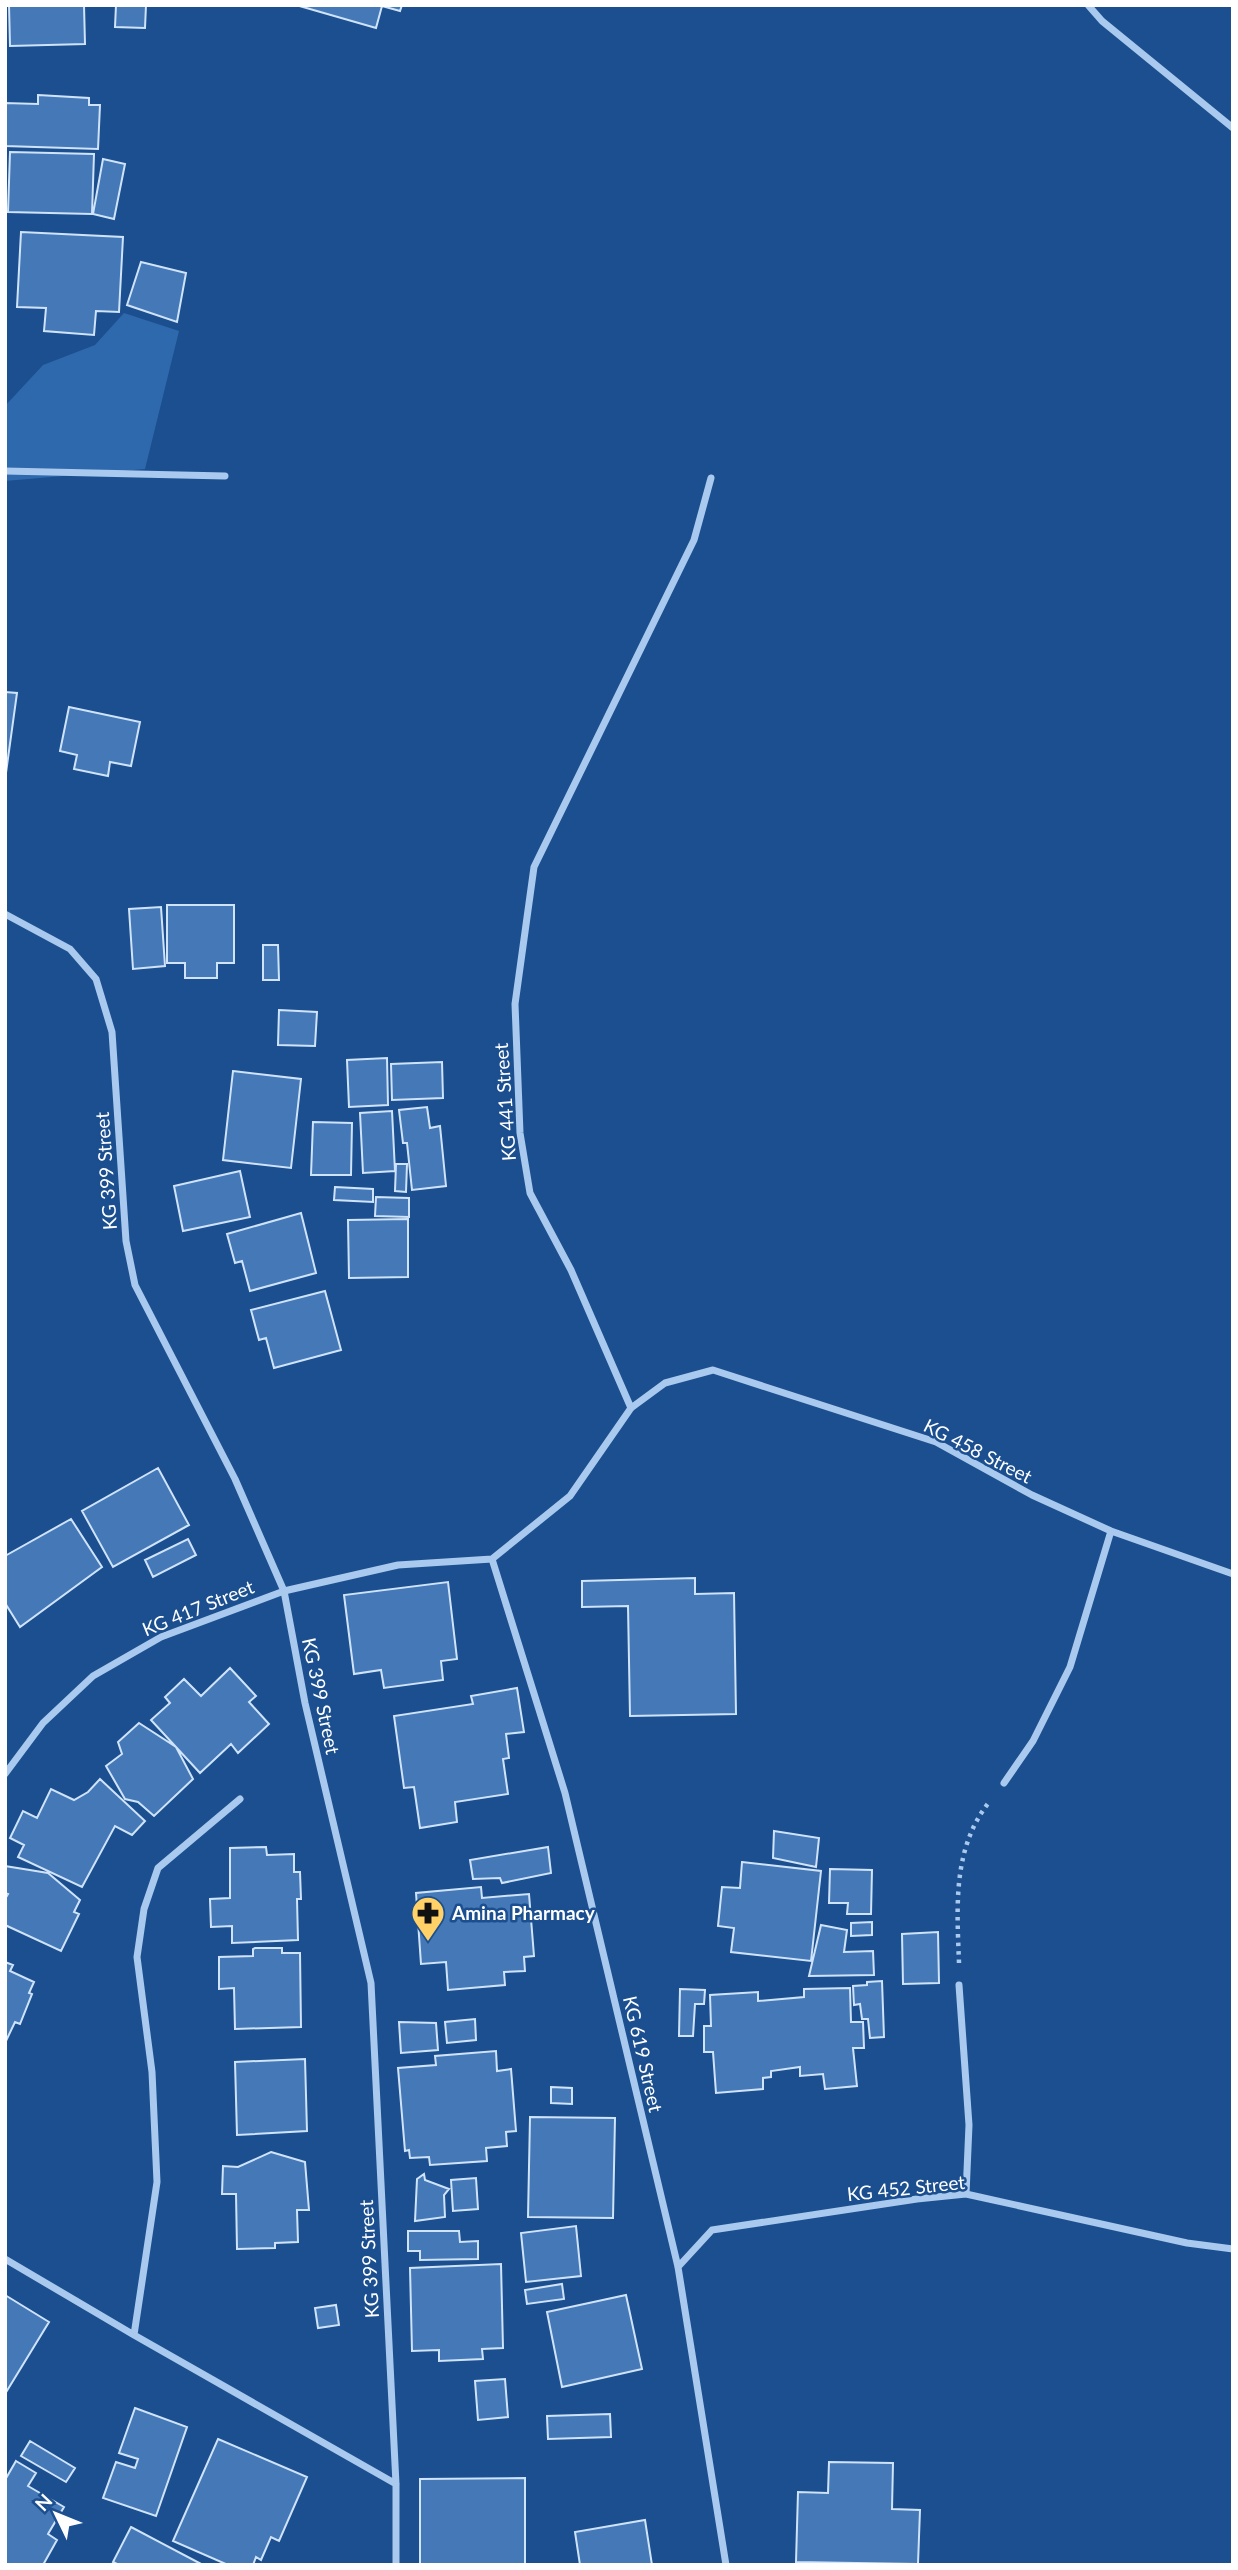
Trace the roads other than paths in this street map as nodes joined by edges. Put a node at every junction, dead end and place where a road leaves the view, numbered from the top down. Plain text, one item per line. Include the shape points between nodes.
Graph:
1 (1088, 5) edge
2 (1233, 128) edge
3 (5, 471) edge
4 (225, 476) dead end
5 (711, 478) dead end
6 (5, 914) edge
7 (631, 1408) junction
8 (1111, 1531) junction
9 (492, 1559) junction
10 (1233, 1574) edge
11 (284, 1591) junction
12 (5, 1774) edge
13 (1004, 1783) road end
14 (240, 1799) dead end
15 (959, 1985) road end
16 (966, 2194) junction
17 (1233, 2249) edge
18 (5, 2259) edge
19 (678, 2267) junction
20 (134, 2335) junction
21 (396, 2484) junction
22 (396, 2565) edge
23 (726, 2565) edge

1 - 2 street
3 - 4 street
5 - 7 street, KG 441 Street via 694,540 534,867 515,1004 520,1133 530,1193 571,1270
6 - 11 street, KG 399 Street via 70,949 96,979 112,1032 126,1241 135,1285 235,1479
7 - 8 street, KG 458 Street via 665,1383 713,1370 936,1442 1032,1495
7 - 9 street via 570,1496
8 - 10 street, KG 458 Street
8 - 13 street via 1070,1668 1033,1741
9 - 11 street via 398,1565
9 - 19 street, KG 619 Street via 565,1793
11 - 12 street, KG 417 Street via 161,1637 93,1676 43,1723
11 - 21 street, KG 399 Street via 305,1703 371,1983
14 - 20 street via 158,1868 144,1909 137,1957 152,2073 157,2182
15 - 16 street via 969,2125
16 - 17 street, KG 452 Street
16 - 19 street, KG 452 Street via 712,2230
18 - 20 street
19 - 23 street, KG 619 Street
20 - 21 street
21 - 22 street, KG 399 Street

